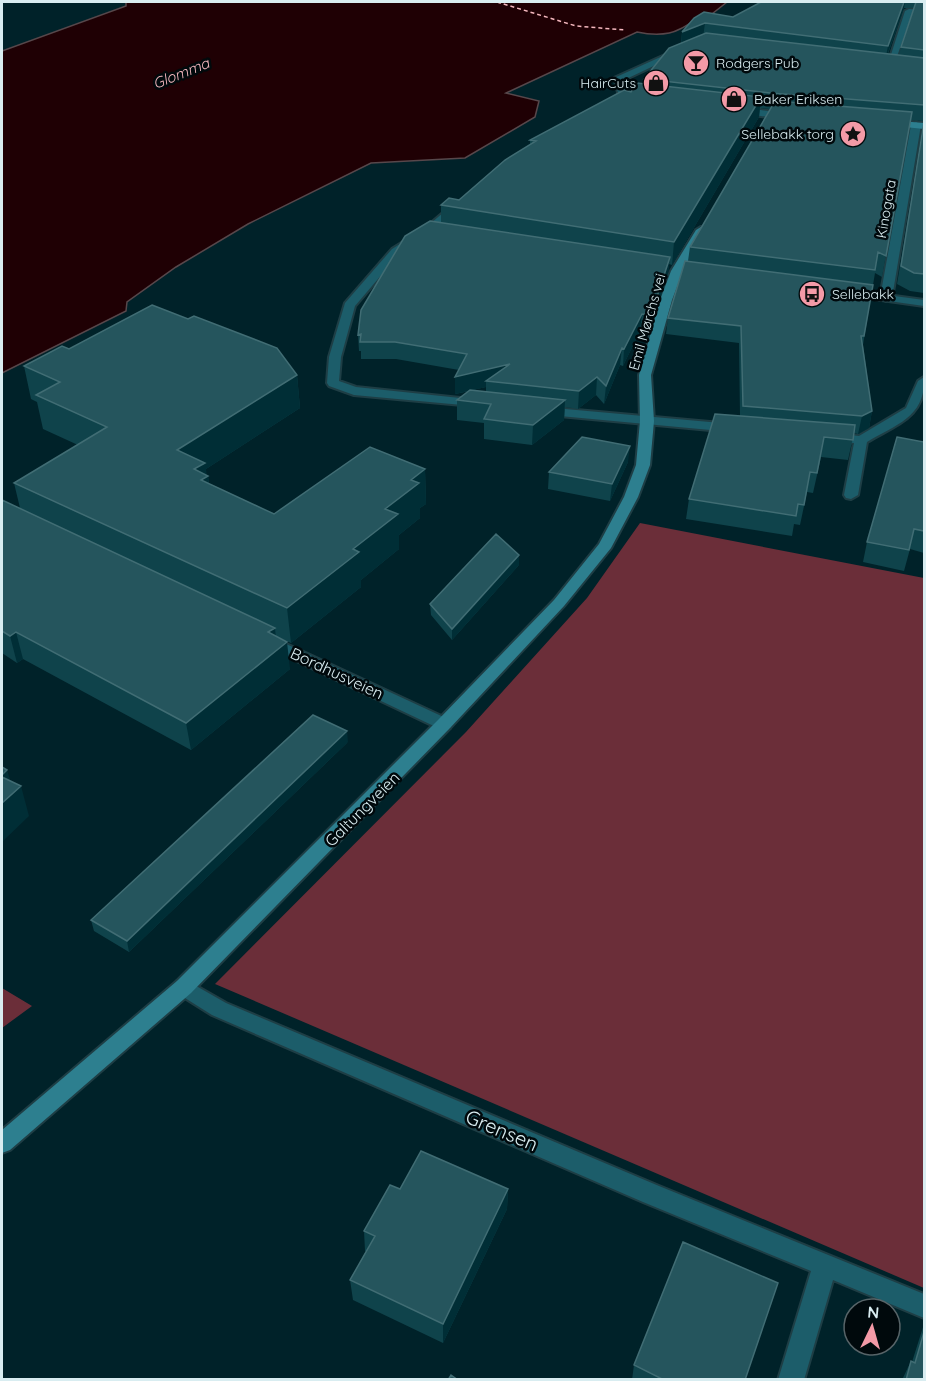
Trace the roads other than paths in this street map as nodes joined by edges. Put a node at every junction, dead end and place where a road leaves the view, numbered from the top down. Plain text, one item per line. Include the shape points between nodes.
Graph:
1 (924, 12) edge
2 (692, 46) edge
3 (879, 64) edge
4 (890, 65) junction
5 (901, 66) edge
6 (603, 109) edge
7 (724, 109) edge
8 (771, 117) edge
9 (882, 122) edge
10 (920, 125) edge
11 (462, 200) edge
12 (705, 223) edge
13 (839, 292) edge
14 (886, 298) junction
15 (924, 303) edge
16 (924, 381) edge
17 (493, 406) edge
18 (528, 410) edge
19 (647, 421) junction
20 (742, 429) edge
21 (814, 435) edge
22 (861, 440) junction
23 (851, 495) dead end
24 (257, 635) edge
25 (444, 724) junction
26 (184, 987) junction
27 (2, 1143) edge
28 (825, 1264) junction
29 (924, 1306) edge
30 (791, 1380) edge

1 - 4 street via 909,11
2 - 6 street via 617,80 629,98
3 - 4 street
4 - 5 street
7 - 8 street
9 - 10 main road
10 - 14 street, Kinogata
11 - 17 street via 434,232 396,251 349,305 335,357 333,382 354,391
12 - 19 main road, Emil Mørchs vei via 677,270 645,375
13 - 14 street
14 - 15 street
16 - 22 street via 912,410
18 - 19 street
19 - 20 street
19 - 25 main road, Galtungveien via 643,465 606,545 559,603
21 - 22 street
22 - 23 street
24 - 25 street, Bordhusveien
25 - 26 main road, Galtungveien
26 - 27 main road, Galtungveien
26 - 28 street, Grensen via 219,1009
28 - 29 street, Grensen
28 - 30 street

